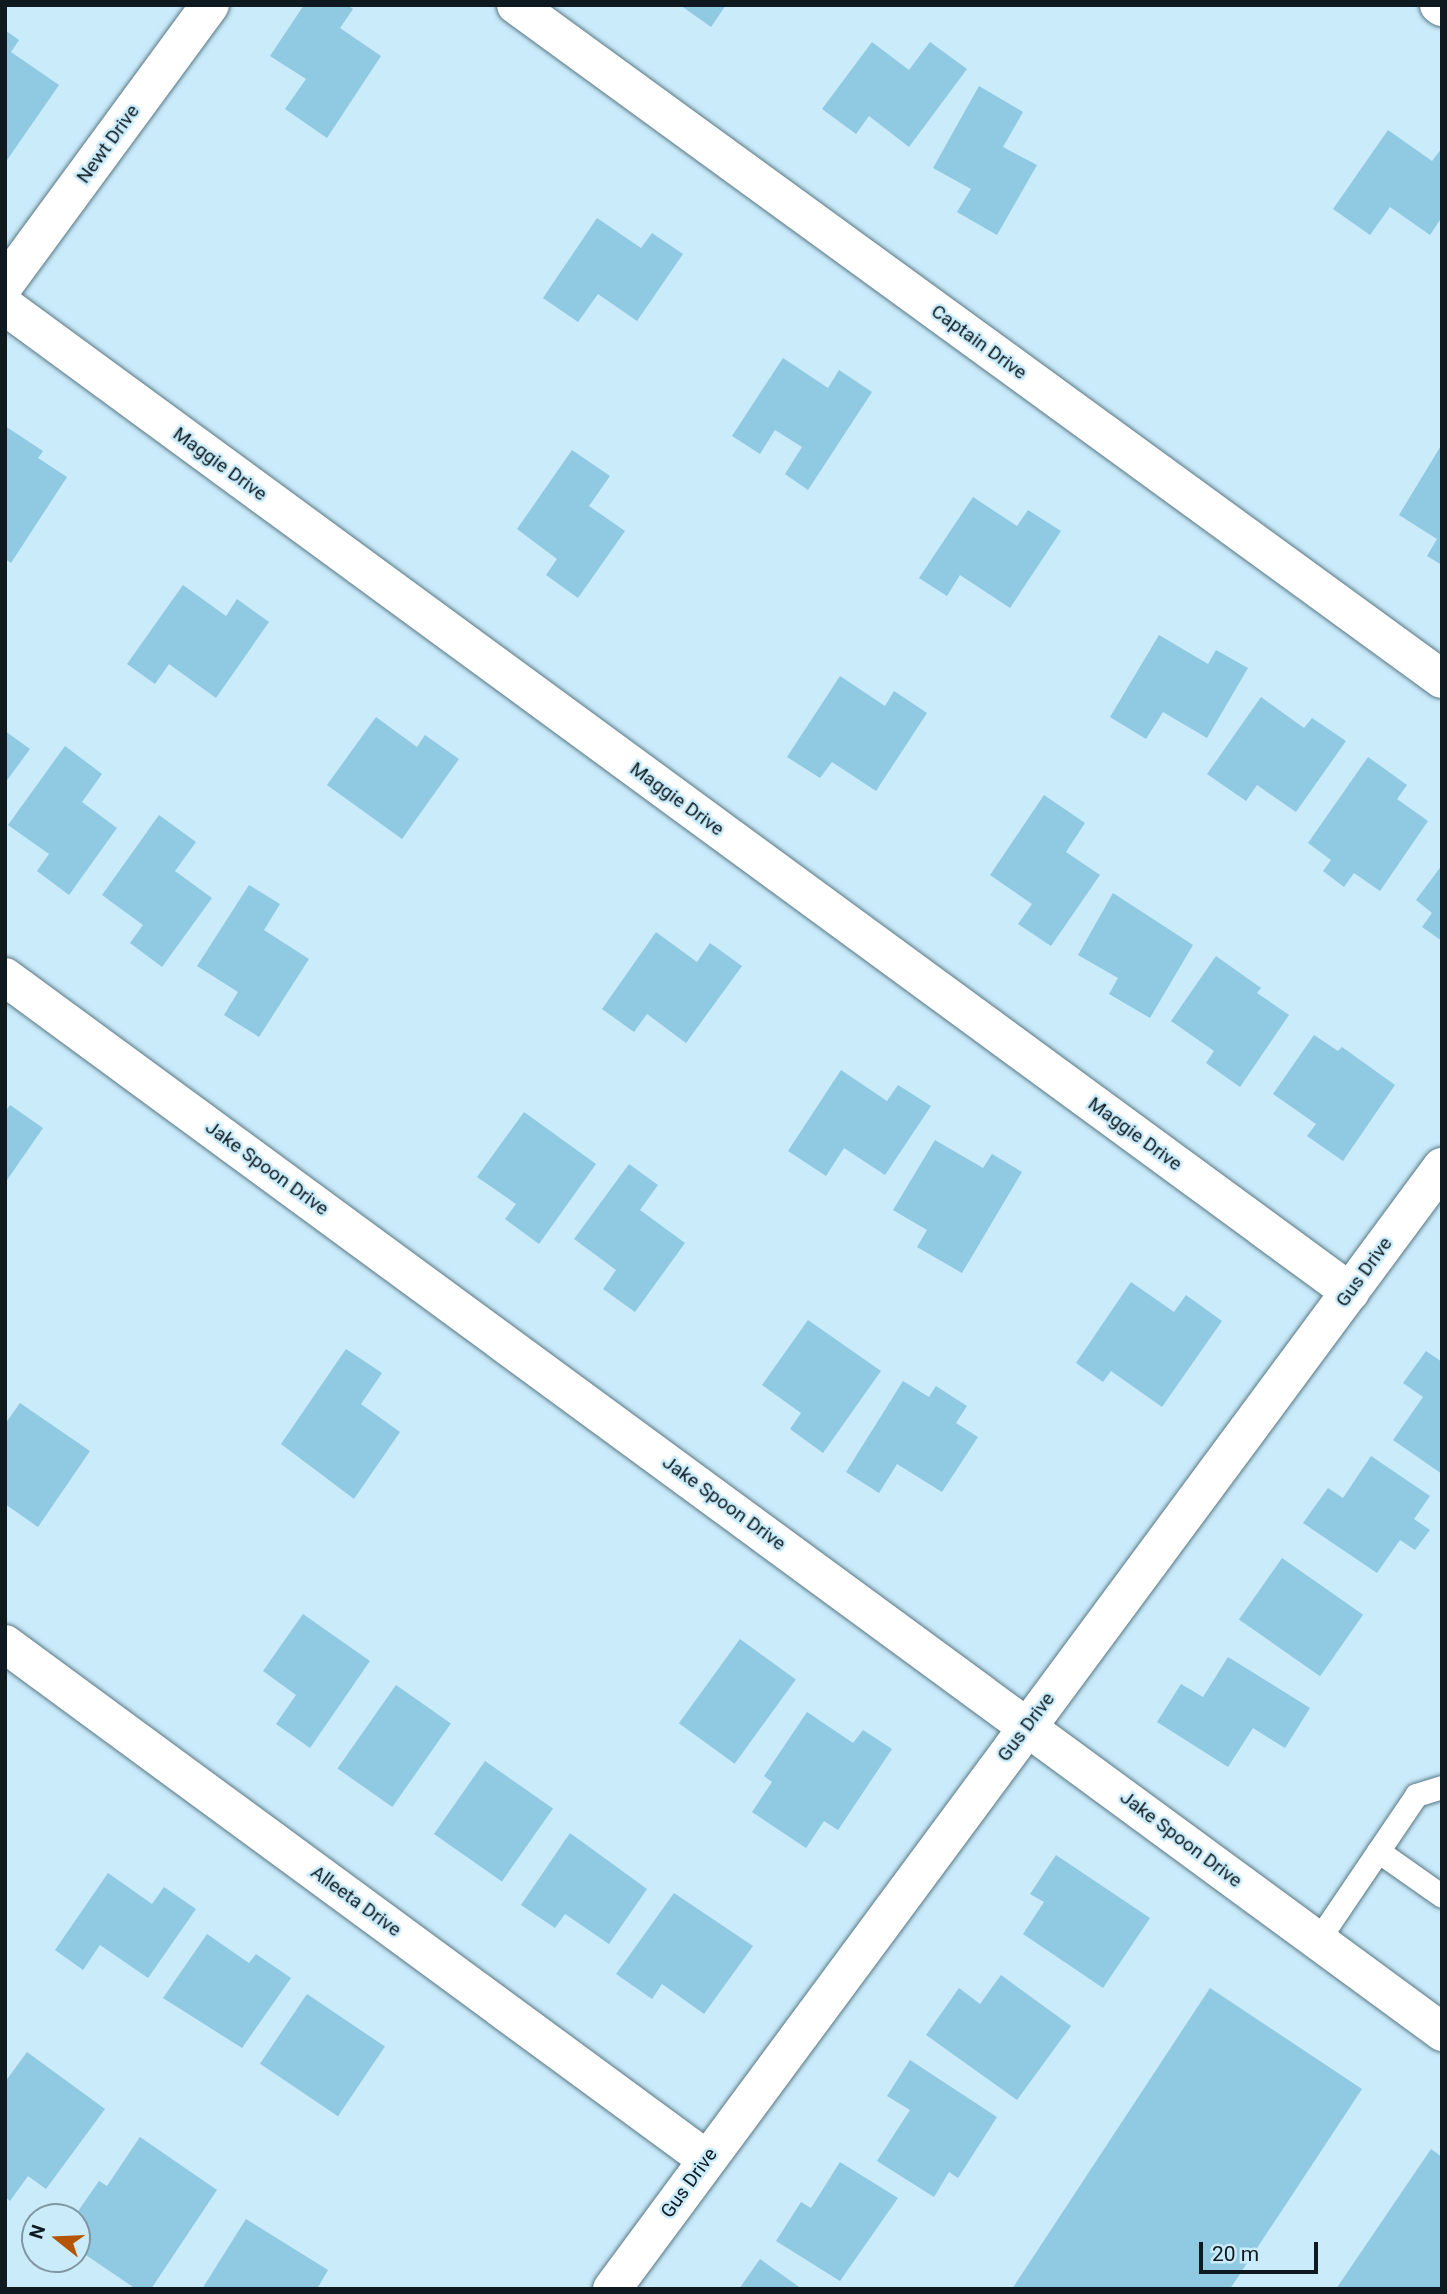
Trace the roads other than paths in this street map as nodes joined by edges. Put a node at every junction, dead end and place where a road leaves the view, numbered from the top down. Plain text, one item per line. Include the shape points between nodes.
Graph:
1 (210, 5) edge
2 (516, 5) edge
3 (5, 284) edge
4 (5, 306) edge
5 (1442, 678) edge
6 (5, 977) edge
7 (1442, 1167) edge
8 (1350, 1292) junction
9 (5, 1644) edge
10 (1027, 1725) junction
11 (1442, 1787) edge
12 (1378, 1851) junction
13 (1442, 1896) edge
14 (1318, 1940) junction
15 (1442, 2032) edge
16 (706, 2159) junction
17 (612, 2289) edge

1 - 3 street, Newt Drive
2 - 5 street, Captain Drive
4 - 8 street, Maggie Drive
6 - 10 street, Jake Spoon Drive
7 - 8 street, Gus Drive
8 - 10 street, Gus Drive
9 - 16 street, Alleeta Drive
10 - 14 street, Jake Spoon Drive
10 - 16 street, Gus Drive
11 - 12 lane via 1416,1795
12 - 13 lane
12 - 14 lane
14 - 15 street, Jake Spoon Drive
16 - 17 street, Gus Drive

